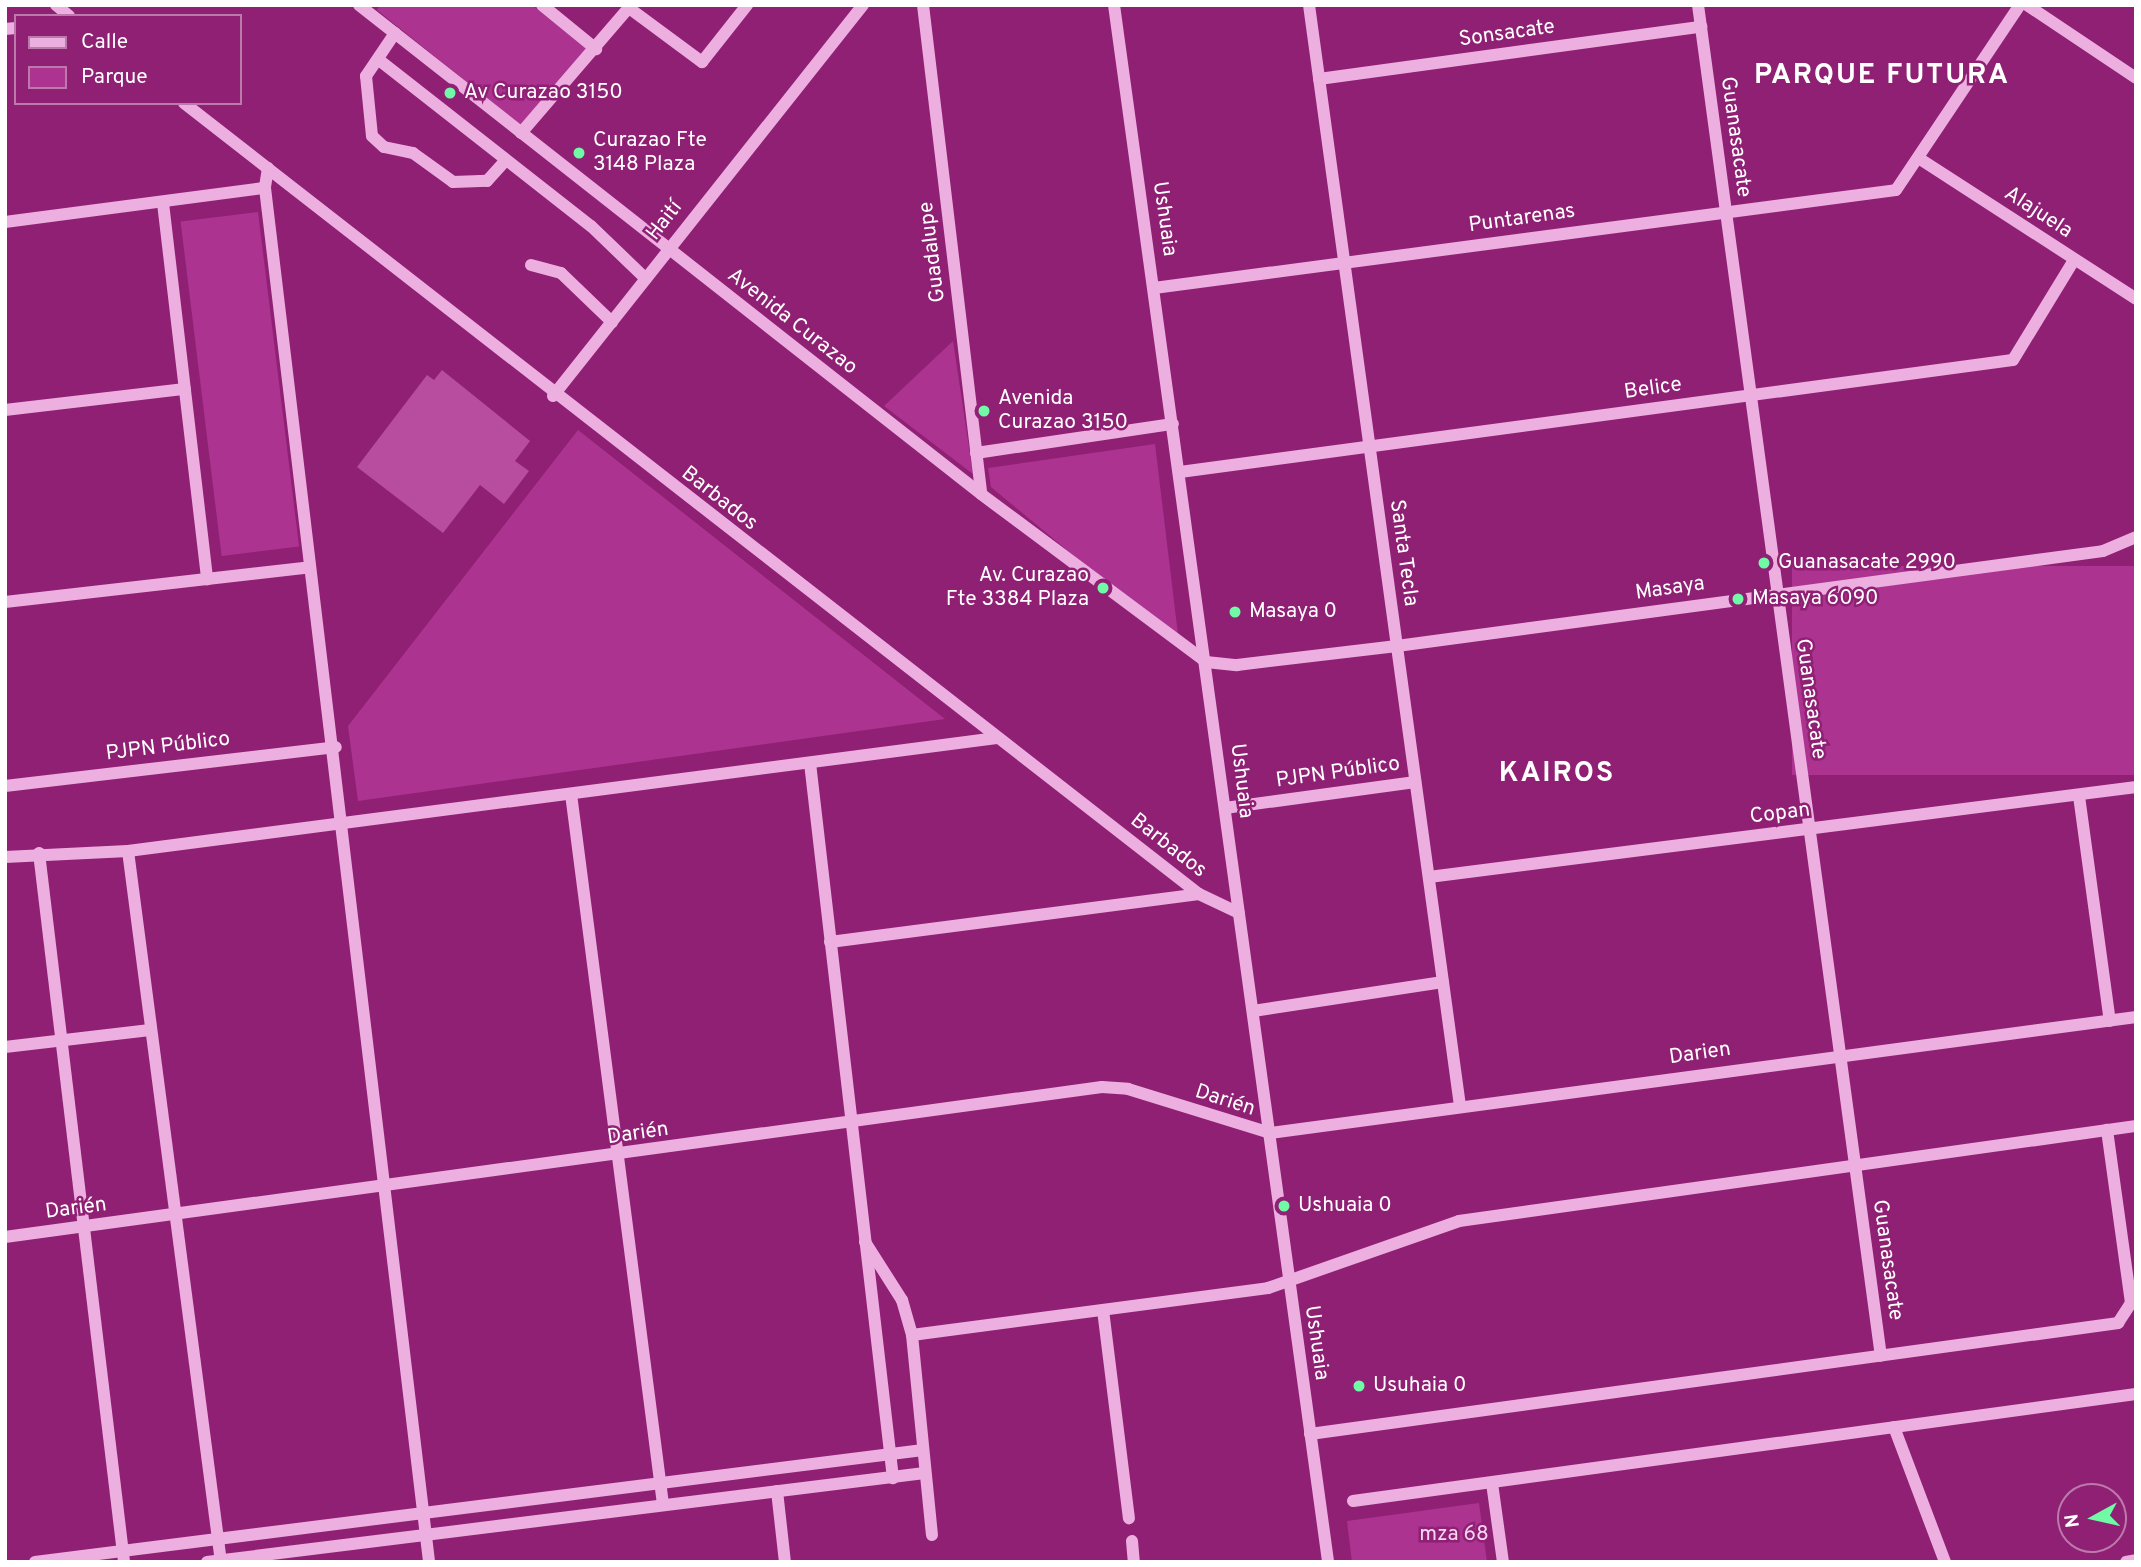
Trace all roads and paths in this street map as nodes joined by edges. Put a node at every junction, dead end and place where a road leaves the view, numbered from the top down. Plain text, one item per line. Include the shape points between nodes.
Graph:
1 (542, 5) edge
2 (747, 5) edge
3 (863, 5) edge
4 (923, 5) edge
5 (1114, 5) edge
6 (1309, 5) edge
7 (1698, 5) edge
8 (2020, 5) edge
9 (2027, 5) edge
10 (631, 7) edge
11 (367, 8) edge
12 (1701, 27) junction
13 (395, 33) junction
14 (596, 49) junction
15 (379, 60) junction
16 (2136, 78) edge
17 (1319, 79) junction
18 (187, 105) edge
19 (521, 133) junction
20 (1920, 159) junction
21 (505, 161) junction
22 (268, 168) junction
23 (265, 188) junction
24 (163, 203) junction
25 (1725, 212) junction
26 (5, 222) edge
27 (667, 249) junction
28 (2074, 260) junction
29 (1344, 262) junction
30 (531, 265) dead end
31 (646, 279) junction
32 (1154, 288) junction
33 (2136, 299) edge
34 (612, 322) junction
35 (185, 389) junction
36 (1749, 395) junction
37 (553, 396) junction
38 (5, 410) edge
39 (1173, 424) junction
40 (1370, 448) junction
41 (976, 453) junction
42 (1180, 472) junction
43 (981, 494) junction
44 (2136, 537) edge
45 (310, 567) junction
46 (206, 579) junction
47 (1776, 593) junction
48 (5, 602) edge
49 (1397, 646) junction
50 (1206, 662) junction
51 (997, 738) junction
52 (336, 747) junction
53 (810, 763) junction
54 (1415, 782) junction
55 (5, 786) edge
56 (2136, 787) edge
57 (571, 794) junction
58 (2079, 796) junction
59 (1225, 808) junction
60 (340, 824) junction
61 (1809, 830) junction
62 (128, 851) junction
63 (39, 853) junction
64 (5, 857) edge
65 (1429, 877) junction
66 (1199, 894) junction
67 (1239, 913) junction
68 (830, 942) junction
69 (1443, 982) junction
70 (1253, 1011) junction
71 (2136, 1017) edge
72 (2110, 1021) junction
73 (150, 1030) junction
74 (64, 1040) junction
75 (5, 1047) edge
76 (1839, 1055) junction
77 (1460, 1106) junction
78 (852, 1123) junction
79 (2136, 1126) edge
80 (2107, 1130) junction
81 (1270, 1133) junction
82 (620, 1156) junction
83 (1853, 1164) junction
84 (384, 1185) junction
85 (173, 1216) junction
86 (85, 1228) junction
87 (5, 1237) edge
88 (865, 1241) junction
89 (1288, 1283) junction
90 (1103, 1310) junction
91 (912, 1335) junction
92 (1881, 1356) junction
93 (2136, 1394) edge
94 (1894, 1427) junction
95 (1310, 1434) junction
96 (923, 1450) junction
97 (890, 1455) junction
98 (925, 1473) junction
99 (892, 1478) junction
100 (661, 1483) junction
101 (1492, 1483) junction
102 (777, 1491) junction
103 (1353, 1501) dead end
104 (663, 1504) junction
105 (424, 1512) junction
106 (1129, 1518) dead end
107 (426, 1535) junction
108 (932, 1535) dead end
109 (217, 1537) junction
110 (1132, 1541) dead end
111 (124, 1556) edge
112 (2136, 1560) edge
113 (221, 1561) edge
114 (35, 1562) edge
115 (207, 1562) edge
116 (429, 1562) edge
117 (785, 1562) edge
118 (1134, 1562) edge
119 (1328, 1562) edge
120 (1503, 1562) edge
121 (1945, 1562) edge
122 (2126, 1562) edge

1 - 14 street
2 - 10 street via 702,62
3 - 27 street, Haití
4 - 41 street, Guadalupe
5 - 32 street, Ushuaia
6 - 17 street, Santa Tecla
7 - 12 street, Guanasacate
8 - 20 street
9 - 16 street
10 - 14 street
11 - 13 street, Avenida Curazao
12 - 17 street, Sonsacate
12 - 25 street, Guanasacate
13 - 15 street
13 - 19 street, Avenida Curazao
14 - 19 street
15 - 21 street
15 - 21 street via 366,76 372,136 384,147 413,153 453,182 487,181
17 - 29 street, Santa Tecla
18 - 22 street, Barbados
19 - 27 street, Avenida Curazao
20 - 25 street, Puntarenas via 1896,190
20 - 28 street, Alajuela
21 - 31 street via 591,226
22 - 23 street
22 - 37 street, Barbados
23 - 24 street
23 - 45 street
24 - 26 street
24 - 35 street
25 - 29 street, Puntarenas
25 - 36 street, Guanasacate
27 - 31 street, Haití
27 - 43 street, Avenida Curazao
28 - 33 street, Alajuela
28 - 36 street, Belice via 2013,360
29 - 32 street, Puntarenas
29 - 40 street, Santa Tecla
30 - 34 street via 561,272
31 - 34 street, Haití
32 - 39 street, Ushuaia
34 - 37 street, Haití
35 - 38 street
35 - 46 street
36 - 40 street, Belice
36 - 47 street, Guanasacate
37 - 51 street, Barbados
39 - 41 street
39 - 42 street, Ushuaia
40 - 42 street, Belice
40 - 49 street, Santa Tecla
41 - 43 street, Guadalupe
42 - 50 street, Ushuaia
43 - 50 street, Avenida Curazao
44 - 47 street, Masaya via 2103,551
45 - 46 street
45 - 52 street
46 - 48 street
47 - 49 street, Masaya
47 - 61 street, Guanasacate
49 - 50 street, Masaya via 1237,665
49 - 54 street, Santa Tecla
50 - 59 street, Ushuaia
51 - 53 street
51 - 66 street, Barbados
52 - 55 street, PJPN Público
52 - 60 street
53 - 57 street
53 - 68 street
54 - 59 street, PJPN Público
54 - 65 street, Santa Tecla
56 - 58 street, Copan
57 - 60 street
57 - 82 street
58 - 61 street, Copan
58 - 72 street
59 - 67 street, Ushuaia
60 - 62 street
60 - 84 street
61 - 65 street, Copan
61 - 76 street, Guanasacate
62 - 63 street
62 - 73 street
63 - 64 street
63 - 74 street
65 - 69 street, Santa Tecla
66 - 67 street, Barbados
66 - 68 street
67 - 70 street, Ushuaia
68 - 78 street
69 - 70 street
69 - 77 street, Santa Tecla
70 - 81 street, Ushuaia
71 - 72 street, Darien
72 - 76 street, Darien
73 - 74 street
73 - 85 street
74 - 75 street
74 - 86 street
76 - 77 street, Darien
76 - 83 street, Guanasacate
77 - 81 street, Darien
78 - 81 street, Darién via 1117,1086
78 - 82 street, Darién
78 - 88 street
79 - 80 street
80 - 83 street
80 - 92 street via 2131,1303 2125,1317 2109,1326
81 - 89 street, Ushuaia
82 - 84 street, Darién
82 - 100 street
83 - 89 street via 1459,1221
83 - 92 street, Guanasacate
84 - 85 street, Darién
84 - 105 street
85 - 86 street, Darién
85 - 109 street
86 - 87 street, Darién
86 - 111 street
88 - 91 street via 902,1300
88 - 97 street
89 - 90 street
89 - 95 street, Ushuaia
90 - 91 street
90 - 106 street
91 - 96 street
92 - 95 street
93 - 94 street
94 - 101 street
94 - 121 street
95 - 119 street, Ushuaia
96 - 97 street
96 - 98 street
97 - 99 street
97 - 100 street
98 - 99 street
98 - 108 street
99 - 102 street
100 - 104 street
100 - 105 street
101 - 103 street
101 - 120 street
102 - 104 street
102 - 117 street
104 - 107 street
105 - 107 street
105 - 109 street
107 - 113 street
107 - 116 street
109 - 111 street
109 - 113 street
110 - 118 street
111 - 114 street
112 - 122 street
113 - 115 street

